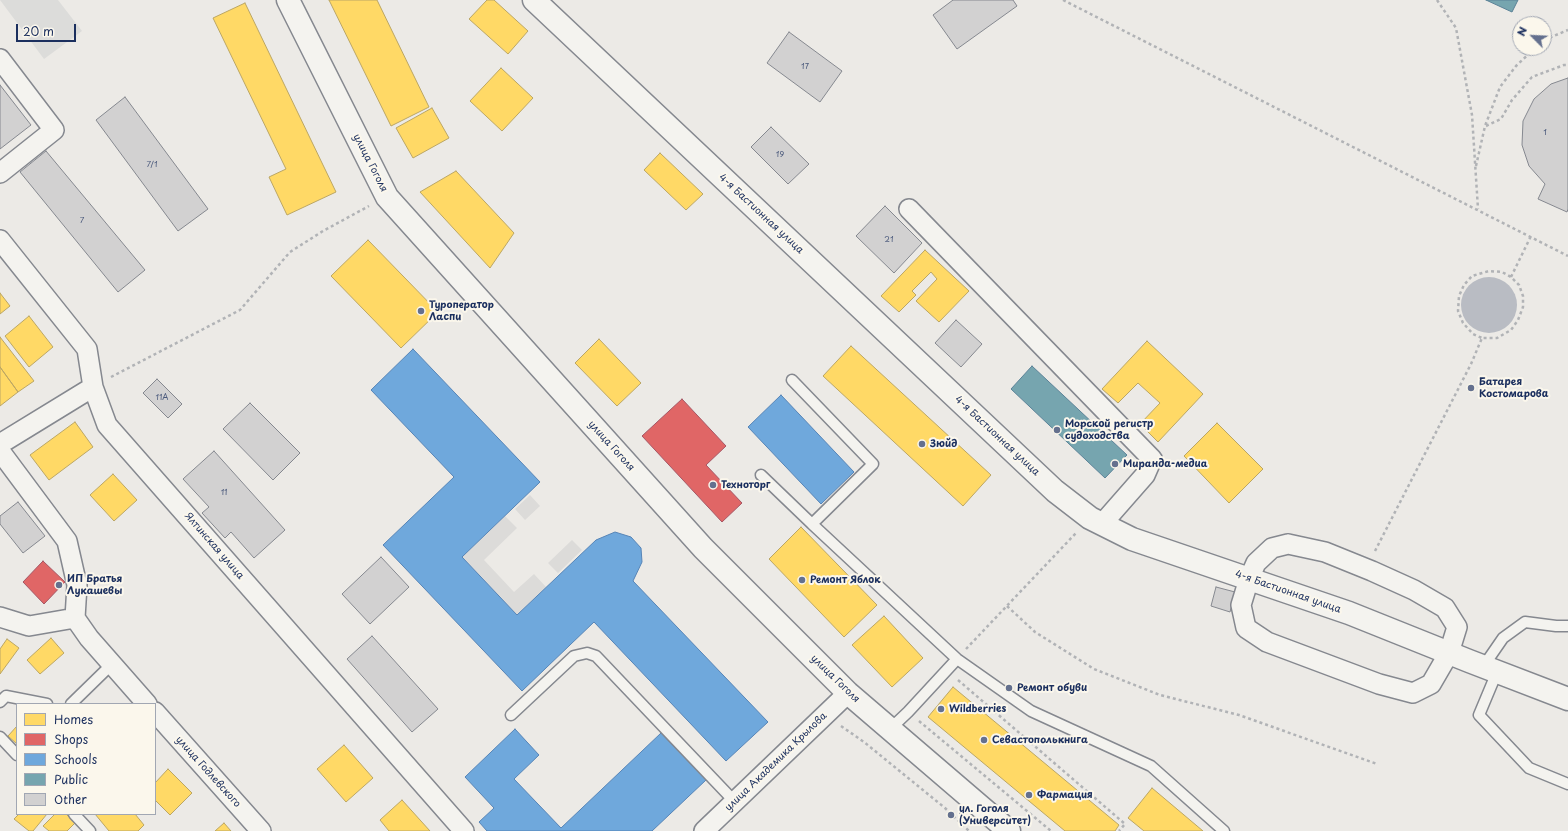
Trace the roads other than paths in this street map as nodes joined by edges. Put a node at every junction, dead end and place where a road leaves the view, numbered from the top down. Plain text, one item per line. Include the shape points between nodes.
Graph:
1 (288, 0) edge
2 (534, 0) edge
3 (0, 59) edge
4 (0, 173) edge
5 (909, 209) dead end
6 (0, 240) edge
7 (792, 380) dead end
8 (93, 387) junction
9 (0, 444) edge
10 (0, 451) edge
11 (761, 475) dead end
12 (1096, 521) junction
13 (812, 524) junction
14 (1249, 579) junction
15 (0, 617) edge
16 (75, 618) junction
17 (1568, 626) edge
18 (1449, 653) junction
19 (957, 659) junction
20 (112, 664) junction
21 (1490, 669) junction
22 (848, 693) junction
23 (1568, 699) edge
24 (0, 702) edge
25 (41, 703) edge
26 (72, 703) edge
27 (147, 703) edge
28 (156, 713) edge
29 (510, 715) dead end
30 (889, 730) junction
31 (0, 737) edge
32 (16, 754) edge
33 (1568, 784) edge
34 (735, 802) junction
35 (75, 815) edge
36 (90, 831) edge
37 (261, 831) edge
38 (464, 831) edge
39 (704, 831) edge
40 (1009, 831) edge
41 (1224, 831) edge

1 - 22 main road, улица Гоголя via 387,197 703,548
2 - 12 main road, 4-я Бастионная улица via 1049,486
3 - 4 street via 54,130
5 - 12 street via 1152,459 1145,475
6 - 8 street, Ялтинская улица via 87,348
7 - 13 lane via 873,464
8 - 9 street
8 - 38 street, Ялтинская улица via 107,425
10 - 16 street via 67,541 77,585
11 - 13 lane
12 - 14 main road, 4-я Бастионная улица via 1132,539
13 - 19 lane
14 - 18 main road, 4-я Бастионная улица via 1349,613
14 - 18 street via 1256,563 1272,548 1288,544 1325,552 1372,570 1445,608 1457,627
14 - 18 street via 1241,605 1246,628 1267,642 1326,665 1379,684 1414,693 1431,684
15 - 16 street via 29,626
16 - 20 street
17 - 21 lane via 1525,622 1503,638
18 - 21 main road, 4-я Бастионная улица
19 - 30 lane
19 - 41 lane via 1031,711 1151,766
20 - 26 lane
20 - 27 street
21 - 23 main road, 4-я Бастионная улица
21 - 33 lane via 1479,715 1529,768
22 - 30 main road, улица Гоголя
22 - 34 street, улица Академика Крылова
24 - 25 lane via 6,696
28 - 37 street, улица Годлевского
29 - 34 lane via 574,656 587,653 596,656
30 - 40 main road, улица Гоголя
31 - 32 lane
34 - 39 street, улица Академика Крылова
35 - 36 lane

